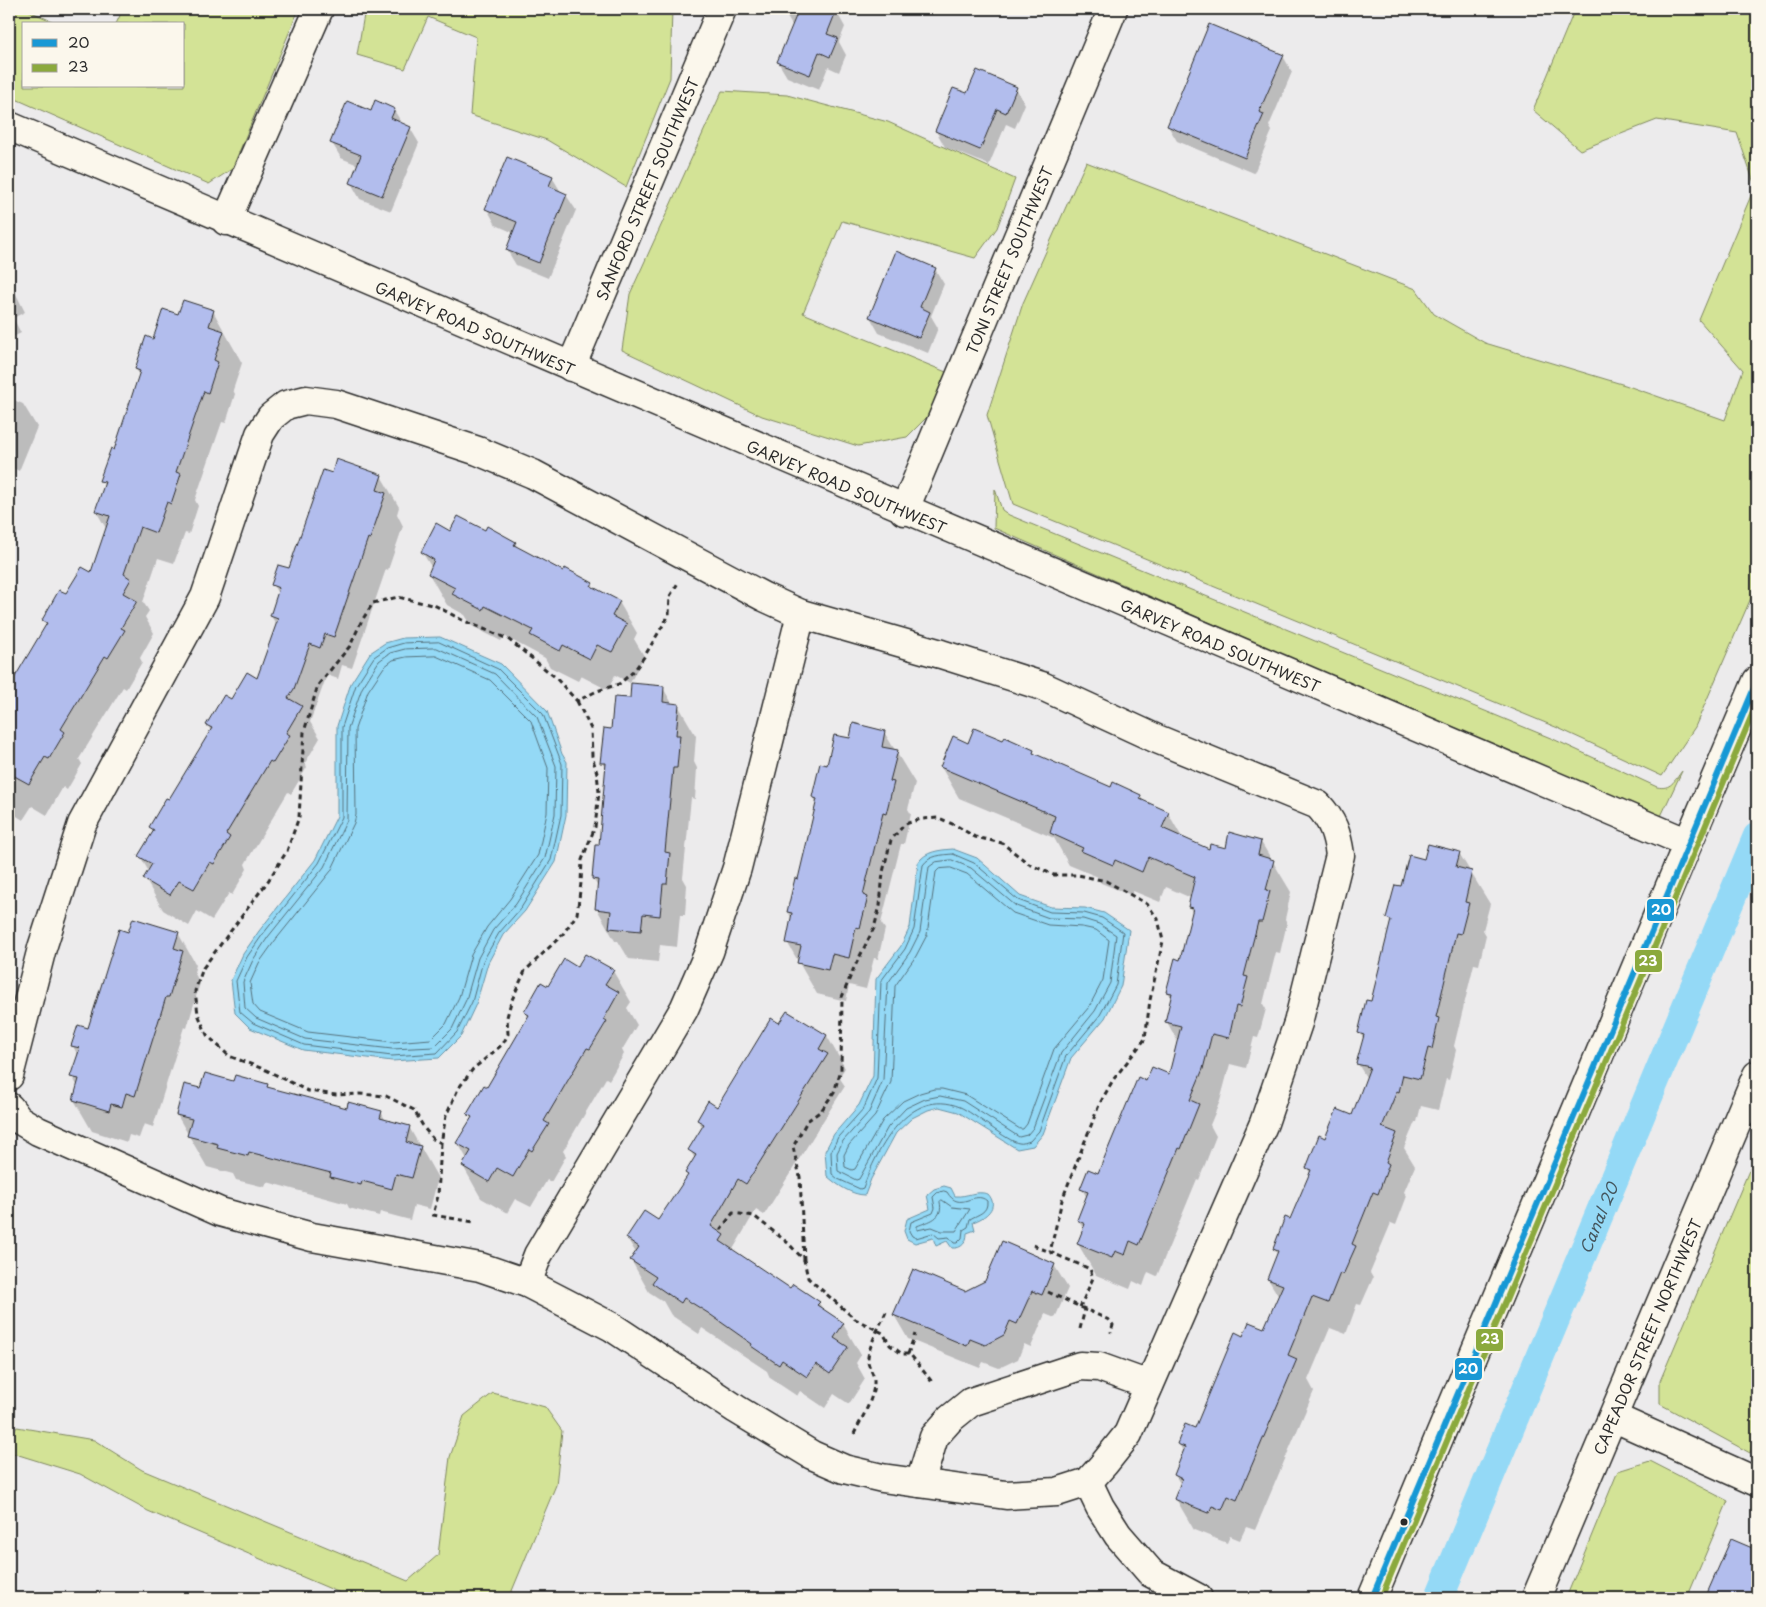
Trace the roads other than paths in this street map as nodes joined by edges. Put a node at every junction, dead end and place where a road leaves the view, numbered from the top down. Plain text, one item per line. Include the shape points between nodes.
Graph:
1 (319, 9) edge
2 (722, 9) edge
3 (1114, 9) edge
4 (9, 126) edge
5 (226, 221) junction
6 (572, 368) junction
7 (904, 511) junction
8 (801, 614) junction
9 (1757, 682) edge
10 (1688, 843) junction
11 (1757, 1075) edge
12 (9, 1076) edge
13 (9, 1107) edge
14 (527, 1282) junction
15 (1149, 1385) junction
16 (1613, 1417) junction
17 (1088, 1482) junction
18 (1757, 1482) edge
19 (920, 1483) junction
20 (1198, 1598) edge
21 (1372, 1598) edge
22 (1536, 1598) edge

1 - 5 street
2 - 6 street, SANFORD STREET SOUTHWEST
3 - 7 street, TONI STREET SOUTHWEST
4 - 5 street, GARVEY ROAD SOUTHWEST
5 - 6 street, GARVEY ROAD SOUTHWEST
6 - 7 street, GARVEY ROAD SOUTHWEST
7 - 10 street, GARVEY ROAD SOUTHWEST
8 - 12 street via 533,474 478,451 336,404 306,400 286,405 260,434 205,597 82,824 42,948
8 - 14 street via 736,868 709,952 684,1009 538,1255
8 - 15 street via 1042,686 1157,739 1318,805 1337,834 1340,855 1298,1023 1264,1124
9 - 10 street
10 - 21 street
11 - 16 street, CAPEADOR STREET NORTHWEST
13 - 14 street via 18,1118 38,1131 220,1212 312,1237 480,1267
14 - 19 street via 612,1327 812,1456 844,1469
15 - 17 street via 1128,1434
15 - 19 street via 1099,1367 1080,1366 971,1402 934,1437
16 - 18 street
16 - 22 street, CAPEADOR STREET NORTHWEST
17 - 19 street via 1057,1492 1006,1495
17 - 20 street via 1118,1535 1151,1573

